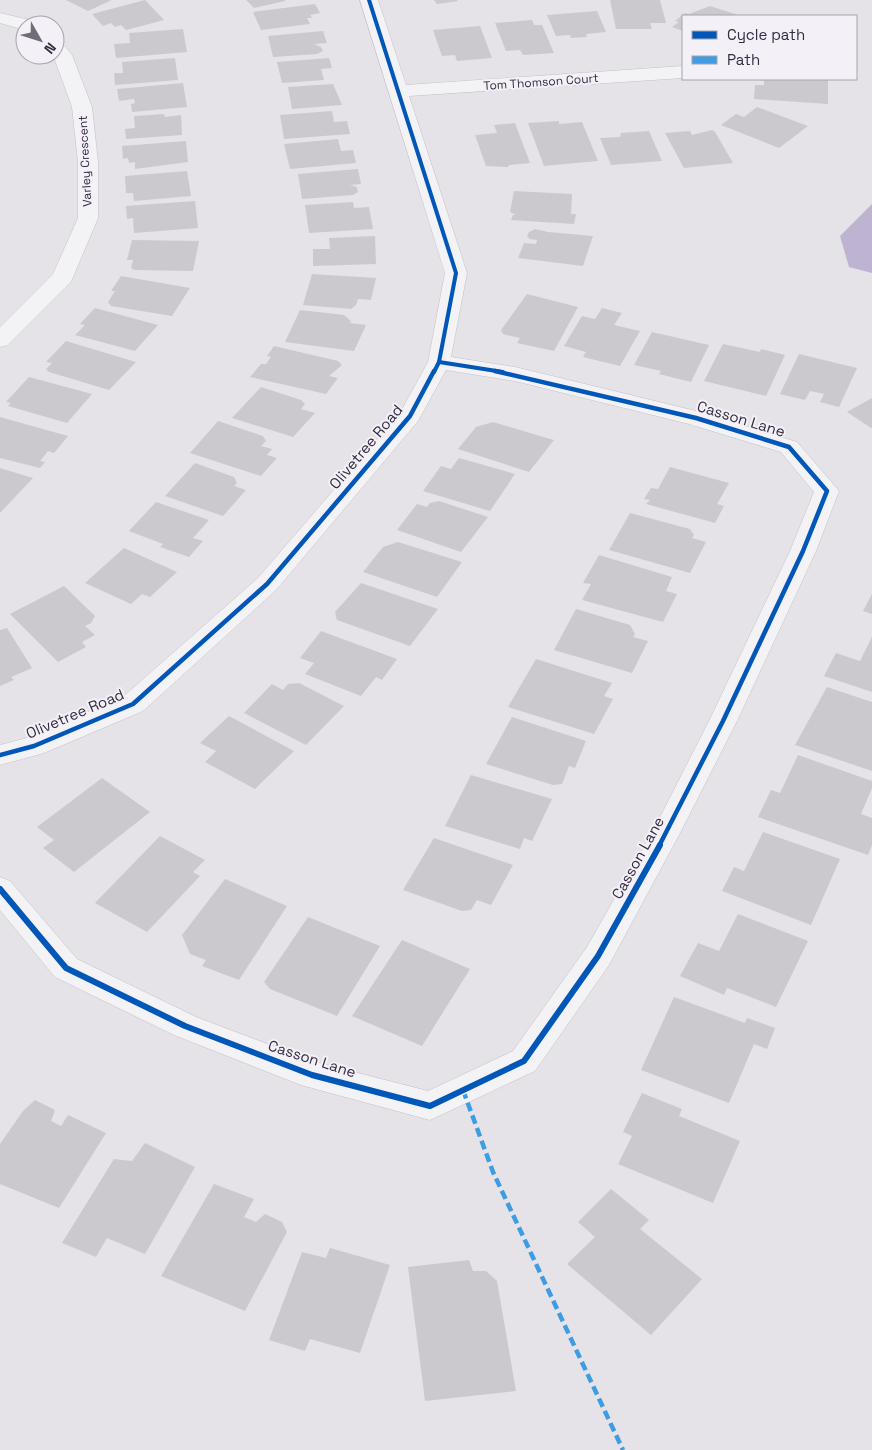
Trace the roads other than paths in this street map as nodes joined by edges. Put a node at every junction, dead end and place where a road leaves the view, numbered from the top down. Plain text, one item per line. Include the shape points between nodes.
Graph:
1 (369, 0) edge
2 (0, 18) edge
3 (15, 22) edge
4 (65, 60) edge
5 (682, 72) edge
6 (398, 91) junction
7 (0, 340) edge
8 (439, 362) junction
9 (0, 755) edge
10 (0, 889) edge

1 - 6 street, Olivetree Road
2 - 3 street
4 - 7 street, Varley Crescent via 82,107 88,162 88,218 63,277
5 - 6 street, Tom Thomson Court
6 - 8 street, Olivetree Road via 456,273
8 - 9 street, Olivetree Road via 410,416 267,584 133,704 34,746
8 - 10 street, Casson Lane via 515,374 696,418 789,447 826,491 770,624 665,835 598,956 524,1061 430,1106 312,1075 185,1026 66,968

